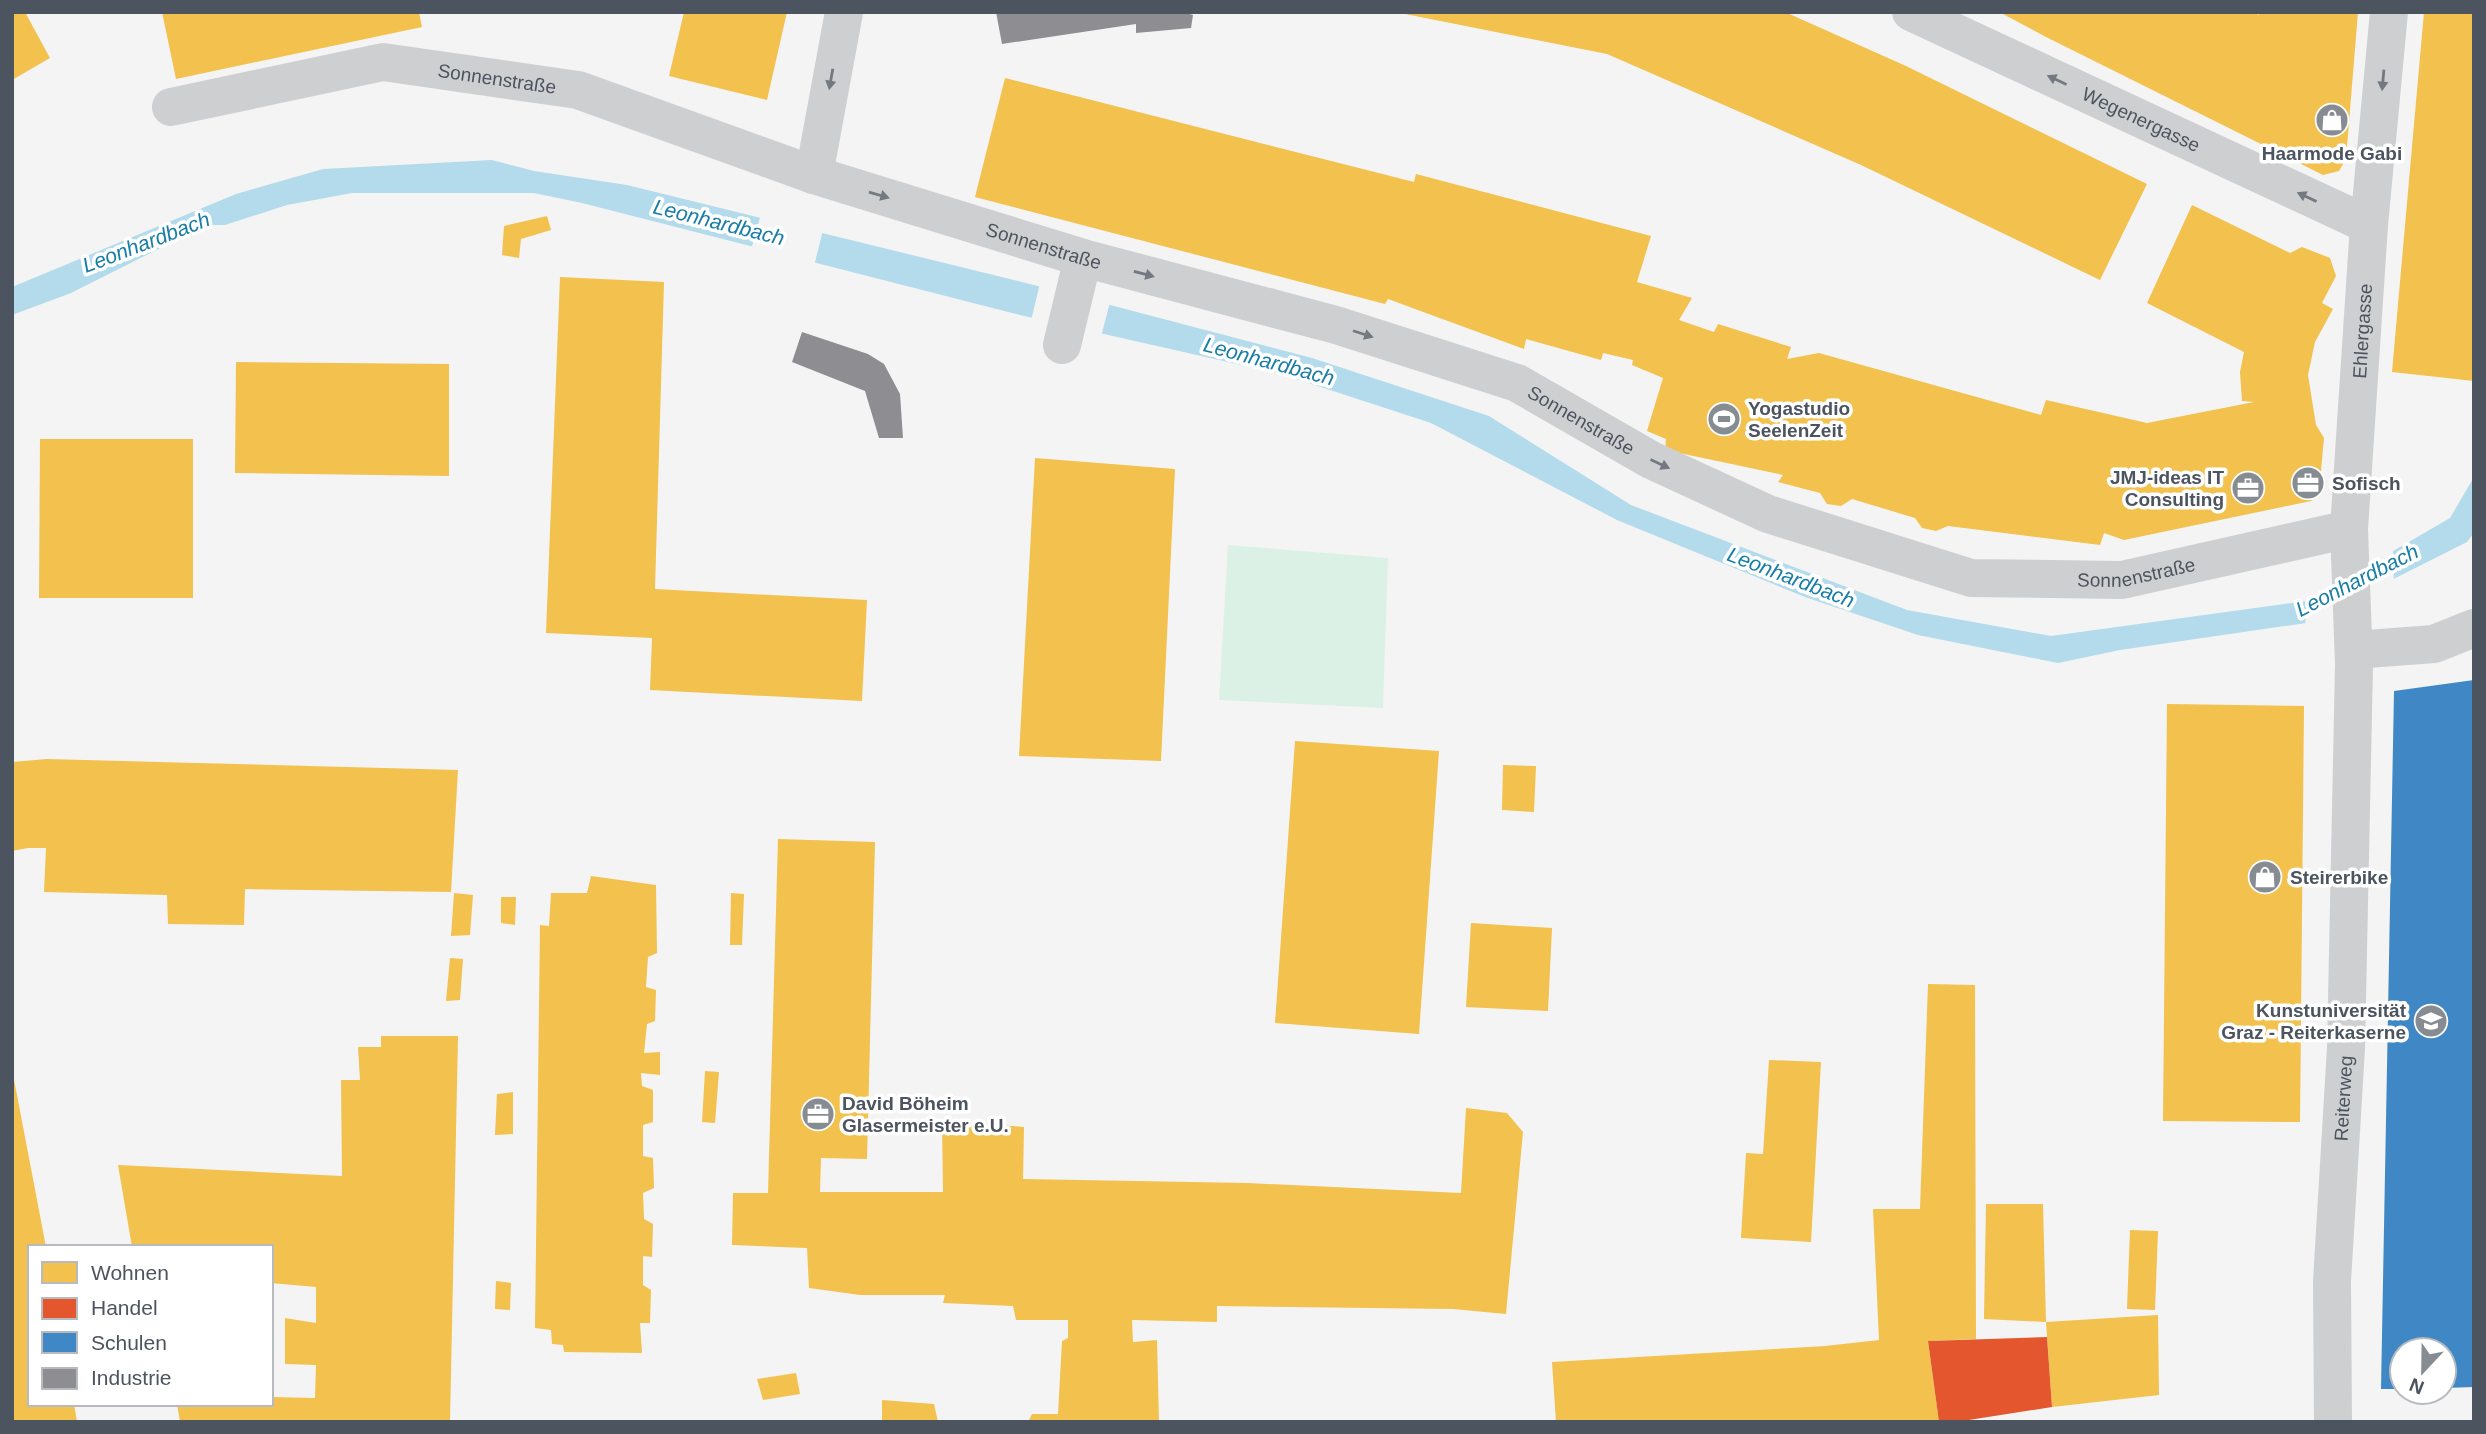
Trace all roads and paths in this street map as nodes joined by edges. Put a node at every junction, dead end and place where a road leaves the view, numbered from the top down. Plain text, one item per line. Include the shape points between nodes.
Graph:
1 (844, 12) edge
2 (1911, 12) edge
3 (2389, 12) edge
4 (171, 107) dead end
5 (814, 175) junction
6 (2369, 225) junction
7 (1080, 271) junction
8 (1062, 345) dead end
9 (2349, 542) junction
10 (2474, 628) edge
11 (2353, 634) junction
12 (2333, 1422) edge

1 -> 5 street
6 -> 2 street, Wegenergasse
3 -> 6 street, Ehlergasse
4 - 5 street, Sonnenstraße via 383,62 578,90
5 -> 7 street, Sonnenstraße
6 - 9 street, Ehlergasse
7 - 8 street
7 -> 9 street, Sonnenstraße via 1336,326 1517,383 1651,460 1768,514 1971,578 2122,579
9 - 11 street, Ehlergasse
10 - 11 street via 2434,644
11 - 12 street, Reiterweg via 2346,1048 2332,1281

